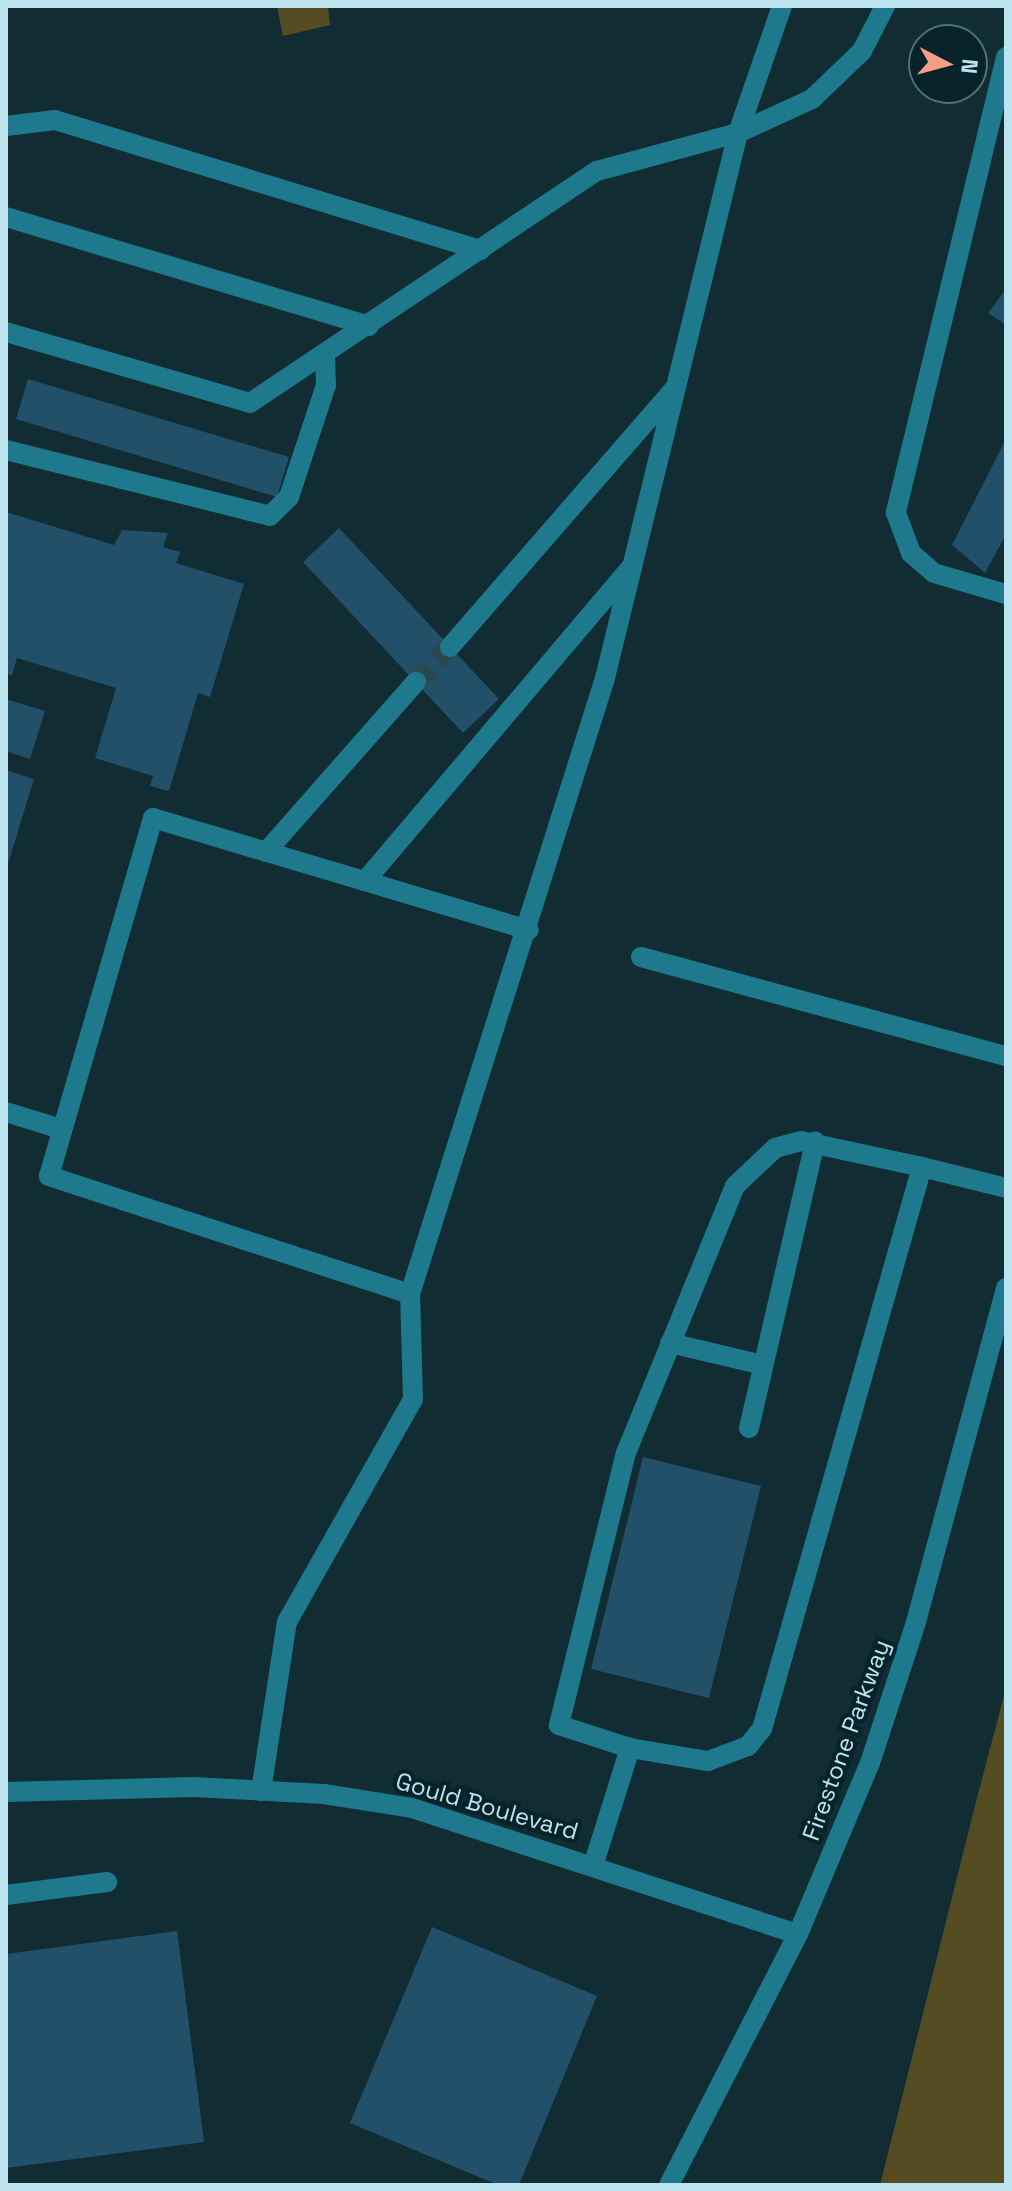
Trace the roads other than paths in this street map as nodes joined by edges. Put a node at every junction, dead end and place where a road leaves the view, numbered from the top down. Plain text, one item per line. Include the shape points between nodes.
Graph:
1 (782, 6) edge
2 (885, 6) edge
3 (1005, 61) edge
4 (6, 126) edge
5 (738, 133) junction
6 (6, 217) edge
7 (481, 250) junction
8 (369, 326) junction
9 (6, 332) edge
10 (325, 355) junction
11 (678, 385) junction
12 (6, 450) edge
13 (635, 562) junction
14 (1006, 594) edge
15 (450, 647) tunnel mouth
16 (416, 682) tunnel mouth
17 (266, 852) junction
18 (365, 881) junction
19 (529, 930) junction
20 (641, 957) dead end
21 (1006, 1056) edge
22 (6, 1112) edge
23 (61, 1129) junction
24 (815, 1141) junction
25 (922, 1167) junction
26 (1006, 1188) edge
27 (1006, 1288) edge
28 (410, 1294) junction
29 (670, 1343) junction
30 (763, 1365) junction
31 (749, 1428) dead end
32 (630, 1748) junction
33 (261, 1791) junction
34 (6, 1792) edge
35 (594, 1863) junction
36 (107, 1882) dead end
37 (6, 1895) edge
38 (798, 1934) junction
39 (669, 2185) edge

1 - 5 street
2 - 5 street via 837,81
3 - 14 street via 896,513 911,553 934,573
4 - 7 street via 55,120
5 - 7 street via 597,171
5 - 11 street
6 - 8 street
7 - 8 street
8 - 10 street
9 - 10 street via 250,403
10 - 12 street via 326,385 294,482 270,516
11 - 13 street
11 - 15 street
13 - 18 street
13 - 19 street
16 - 17 street
17 - 18 street
17 - 23 street via 153,818
18 - 19 street
19 - 28 street
20 - 21 street
22 - 23 street
23 - 28 street via 49,1176
24 - 25 street
24 - 29 street via 775,1148 735,1186
24 - 30 street
25 - 26 street
25 - 32 street via 762,1729 748,1746 708,1761
27 - 38 street, Firestone Parkway via 916,1622 870,1763
28 - 33 street via 413,1399 287,1622
29 - 30 street
29 - 32 street via 626,1453 559,1725
30 - 31 street
32 - 35 street
33 - 34 street, Gould Boulevard
33 - 35 street, Gould Boulevard via 412,1808
35 - 38 street, Gould Boulevard
36 - 37 street
38 - 39 street, Firestone Parkway

